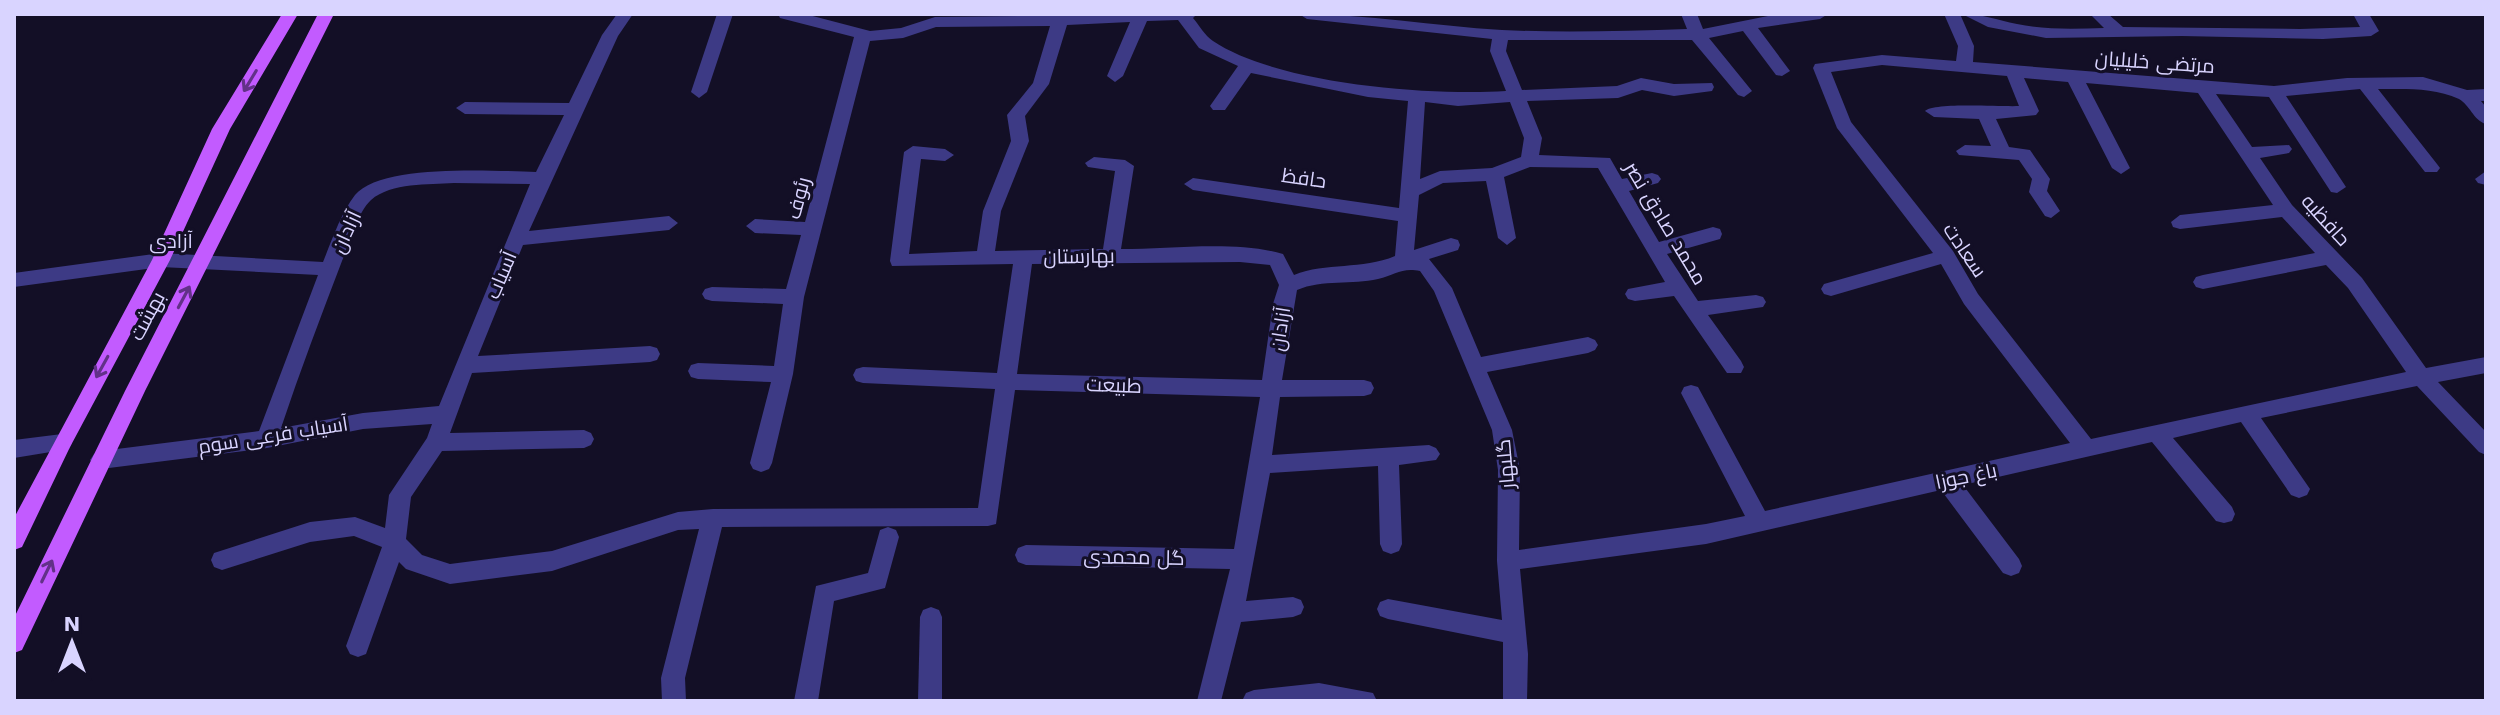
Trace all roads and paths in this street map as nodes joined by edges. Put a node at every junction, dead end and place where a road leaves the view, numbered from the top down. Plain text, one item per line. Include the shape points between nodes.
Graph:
1 (290, 14) edge
2 (326, 14) edge
3 (625, 14) edge
4 (725, 14) edge
5 (786, 14) edge
6 (1182, 14) edge
7 (1189, 14) edge
8 (1307, 14) edge
9 (1562, 14) edge
10 (1689, 14) edge
11 (1820, 14) edge
12 (1952, 14) edge
13 (1970, 14) edge
14 (2098, 14) edge
15 (2185, 14) edge
16 (2361, 14) edge
17 (1142, 15) edge
18 (1332, 15) edge
19 (994, 18) edge
20 (822, 19) edge
21 (1050, 19) edge
22 (915, 22) edge
23 (1747, 26) junction
24 (2202, 32) junction
25 (2120, 33) junction
26 (863, 35) junction
27 (1501, 35) junction
28 (1697, 35) junction
29 (1569, 36) junction
30 (1248, 64) junction
31 (1964, 66) junction
32 (1821, 68) joint
33 (1782, 71) dead end
34 (2013, 72) junction
35 (1115, 76) dead end
36 (2075, 79) junction
37 (2364, 83) junction
38 (1706, 87) dead end
39 (2203, 88) junction
40 (1744, 91) dead end
41 (699, 92) dead end
42 (2274, 92) junction
43 (1516, 95) junction
44 (2486, 95) edge
45 (1417, 96) junction
46 (2467, 96) junction
47 (1219, 106) dead end
48 (465, 108) dead end
49 (575, 109) junction
50 (1934, 111) dead end
51 (1985, 114) junction
52 (2486, 118) edge
53 (2283, 149) dead end
54 (1965, 151) dead end
55 (2003, 153) junction
56 (2247, 154) junction
57 (945, 155) dead end
58 (1529, 161) junction
59 (1094, 163) dead end
60 (2121, 168) dead end
61 (2431, 168) dead end
62 (1494, 174) junction
63 (542, 178) junction
64 (1652, 179) dead end
65 (1193, 184) dead end
66 (1617, 187) junction
67 (2337, 187) dead end
68 (1410, 192) junction
69 (2286, 210) junction
70 (2051, 211) dead end
71 (1409, 216) junction
72 (2180, 222) dead end
73 (669, 223) dead end
74 (755, 226) dead end
75 (812, 229) junction
76 (1713, 234) dead end
77 (1507, 238) dead end
78 (516, 239) junction
79 (1451, 245) dead end
80 (1654, 251) junction
81 (1111, 256) junction
82 (1946, 256) junction
83 (1023, 257) junction
84 (2330, 257) junction
85 (985, 258) junction
86 (161, 260) junction
87 (1404, 260) junction
88 (202, 263) junction
89 (330, 269) junction
90 (14, 280) edge
91 (2203, 282) dead end
92 (1289, 285) junction
93 (1677, 288) junction
94 (1831, 289) dead end
95 (712, 294) dead end
96 (1635, 294) dead end
97 (794, 297) junction
98 (1756, 302) dead end
99 (1692, 309) junction
100 (1588, 345) dead end
101 (650, 354) dead end
102 (465, 365) junction
103 (2486, 365) edge
104 (1475, 366) junction
105 (1734, 367) dead end
106 (698, 371) dead end
107 (783, 374) junction
108 (863, 375) dead end
109 (2421, 377) junction
110 (1007, 381) junction
111 (1364, 388) dead end
112 (1271, 390) junction
113 (1691, 393) dead end
114 (2246, 413) junction
115 (447, 414) junction
116 (2157, 433) junction
117 (267, 439) junction
118 (584, 439) dead end
119 (436, 442) junction
120 (62, 443) junction
121 (2486, 446) edge
122 (14, 449) edge
123 (2087, 449) junction
124 (1429, 454) dead end
125 (1388, 457) junction
126 (101, 460) junction
127 (761, 463) dead end
128 (1260, 465) junction
129 (1946, 480) junction
130 (2299, 489) dead end
131 (2224, 514) dead end
132 (713, 518) junction
133 (1759, 522) junction
134 (888, 537) dead end
135 (14, 540) edge
136 (395, 542) junction
137 (1391, 544) dead end
138 (1026, 555) dead end
139 (1243, 559) junction
140 (222, 560) dead end
141 (1508, 561) junction
142 (2011, 566) dead end
143 (1293, 607) dead end
144 (1388, 609) dead end
145 (1232, 613) junction
146 (931, 617) dead end
147 (1514, 633) junction
148 (14, 642) edge
149 (358, 646) dead end
150 (674, 701) edge
151 (806, 701) edge
152 (930, 701) edge
153 (1209, 701) edge
154 (1254, 701) edge
155 (1365, 701) edge
156 (1515, 701) edge

1 -> 86 main road, بهشت via 221,129
2 - 88 main road, بهشت
3 - 49 street, آسیاب
4 - 41 street
5 - 20 street
6 - 7 street
6 - 17 street
6 - 30 street via 1205,44
8 - 18 street
9 - 29 street
10 - 28 street
11 - 23 street
12 - 31 street via 1966,46
13 - 25 street via 2005,27
14 - 25 street
15 - 24 street
16 - 24 street via 2371,31 2327,36
17 - 21 street
17 - 35 street
18 - 27 street
19 - 21 street
19 - 22 street
20 - 26 street
21 - 85 street via 1041,84 1016,115 1020,141 992,211
22 - 26 street
23 - 28 street
23 - 33 street
24 - 25 street
26 - 75 street, رئوف
27 - 29 street
27 - 43 street via 1498,51
28 - 29 street
28 - 40 street
30 - 45 street via 1368,91
30 - 47 street
31 - 32 street, مرتضی خلیلیان via 1882,60
31 - 34 street, مرتضی خلیلیان
32 - 82 street, سعادت via 1843,124
34 - 36 street, مرتضی خلیلیان
34 - 51 street via 2030,111
36 - 39 street, مرتضی خلیلیان
36 - 60 street
37 - 42 street, مرتضی خلیلیان
37 - 46 street, مرتضی خلیلیان via 2423,83
37 - 61 street
38 - 43 street via 1674,90 1641,84 1618,92
39 - 42 street, مرتضی خلیلیان
39 - 56 street, حافظیه
42 - 67 street
43 - 45 street via 1458,100
43 - 58 street via 1533,138
44 - 46 street, مرتضی خلیلیان
45 - 68 street
46 - 52 street
48 - 49 street
49 - 63 street, آسیاب
50 - 51 street
51 - 55 street
53 - 56 street
54 - 55 street
55 - 70 street via 2024,154 2041,179 2038,192
56 - 69 street, حافظیه
57 - 85 street via 913,152 899,261
58 - 62 street
58 - 66 street, محمد صادق نصر via 1604,162
59 - 81 street via 1125,166
62 - 68 street via 1440,177
62 - 77 street
63 - 78 street, آسیاب
63 - 89 street, آزادان via 413,179 380,187 363,197
64 - 66 street
65 - 71 street, حافظ
66 - 80 street, محمد صادق نصر
68 - 71 street
69 - 72 street
69 - 84 street, حافظیه
71 - 87 street
73 - 78 street
74 - 75 street
75 - 97 street, رئوف
76 - 80 street
78 - 102 street, آسیاب
79 - 87 street, آزادان
80 - 93 street, محمد صادق نصر
81 - 83 street, بهارستان
81 - 92 street, بهارستان via 1276,259
82 - 94 street
82 - 123 street, سعادت via 1971,299
83 - 85 street
83 - 110 street, بهارستان
84 - 91 street
84 - 109 street, حافظیه via 2355,283
86 - 88 street, آزادی
86 - 90 street, آزادی
86 -> 120 main road, بهشت
87 - 92 street, آزادان via 1377,272 1306,278
87 - 104 street, گلبهار via 1426,265 1442,288
88 - 89 street, آزادی
126 -> 88 main road, بهشت
89 - 117 street, آزادان
92 - 112 street, آزادان
93 - 96 street
93 - 99 street, محمد صادق نصر
95 - 97 street
97 - 107 street, رئوف
98 - 99 street
99 - 105 street, محمد صادق نصر
100 - 104 street
101 - 102 street
102 - 115 street, آسیاب
103 - 109 street, باغ جوزا
104 - 141 street, گلبهار via 1502,430 1509,470
106 - 107 street
107 - 127 street, رئوف
108 - 110 street, طبیعت
109 - 114 street, باغ جوزا
109 - 121 street, حافظیه
110 - 112 street, طبیعت
110 - 132 street, بهارستان via 988,517
111 - 112 street, طبیعت
112 - 128 street, آزادان
113 - 133 street
114 - 116 street, باغ جوزا
114 - 130 street
115 - 117 street, آسیاب فرعی سوم via 363,421
115 - 119 street, آسیاب
116 - 123 street, باغ جوزا
116 - 131 street
117 - 126 street, آسیاب فرعی سوم
118 - 119 street
119 - 136 street, آسیاب via 400,495
120 - 122 street
120 - 135 main road, بهشت
123 - 129 street, باغ جوزا
124 - 125 street
125 - 128 street
125 - 137 street
148 -> 126 main road, بهشت
128 - 139 street, آزادان
129 - 133 street, باغ جوزا
129 - 142 street
132 - 136 street via 678,521 552,561 450,574 414,562
132 - 150 street via 673,678
133 - 141 street, باغ جوزا via 1618,548
134 - 151 street via 877,581 824,593
136 - 140 street via 355,526 310,532
136 - 149 street, آسیاب
138 - 139 street, گل محمدی
139 - 145 street, آزادان
141 - 147 street, گلبهار
143 - 145 street
144 - 147 street
145 - 153 street, آزادان
146 - 152 street
147 - 156 street, گلبهار
154 - 155 street via 1319,694

